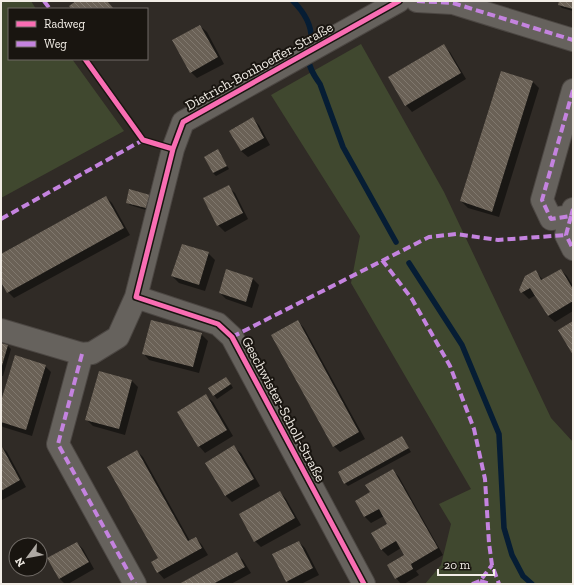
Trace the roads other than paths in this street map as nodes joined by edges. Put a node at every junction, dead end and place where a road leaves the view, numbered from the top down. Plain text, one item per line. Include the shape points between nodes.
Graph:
1 (399, 1) edge
2 (417, 1) edge
3 (573, 40) edge
4 (573, 90) edge
5 (572, 213) edge
6 (573, 249) edge
7 (136, 296) junction
8 (1, 330) edge
9 (82, 354) junction
10 (135, 584) edge
11 (364, 584) edge

1 - 7 street, Dietrich-Bonhoeffer-Straße via 183,122 173,149
2 - 3 street via 453,3
4 - 5 street via 542,200 551,219
5 - 6 street via 566,235
7 - 9 street, Dietrich-Bonhoeffer-Straße via 118,337 92,353
7 - 11 street, Geschwister-Scholl-Straße via 218,324 232,337
8 - 9 street
9 - 10 street via 58,444

